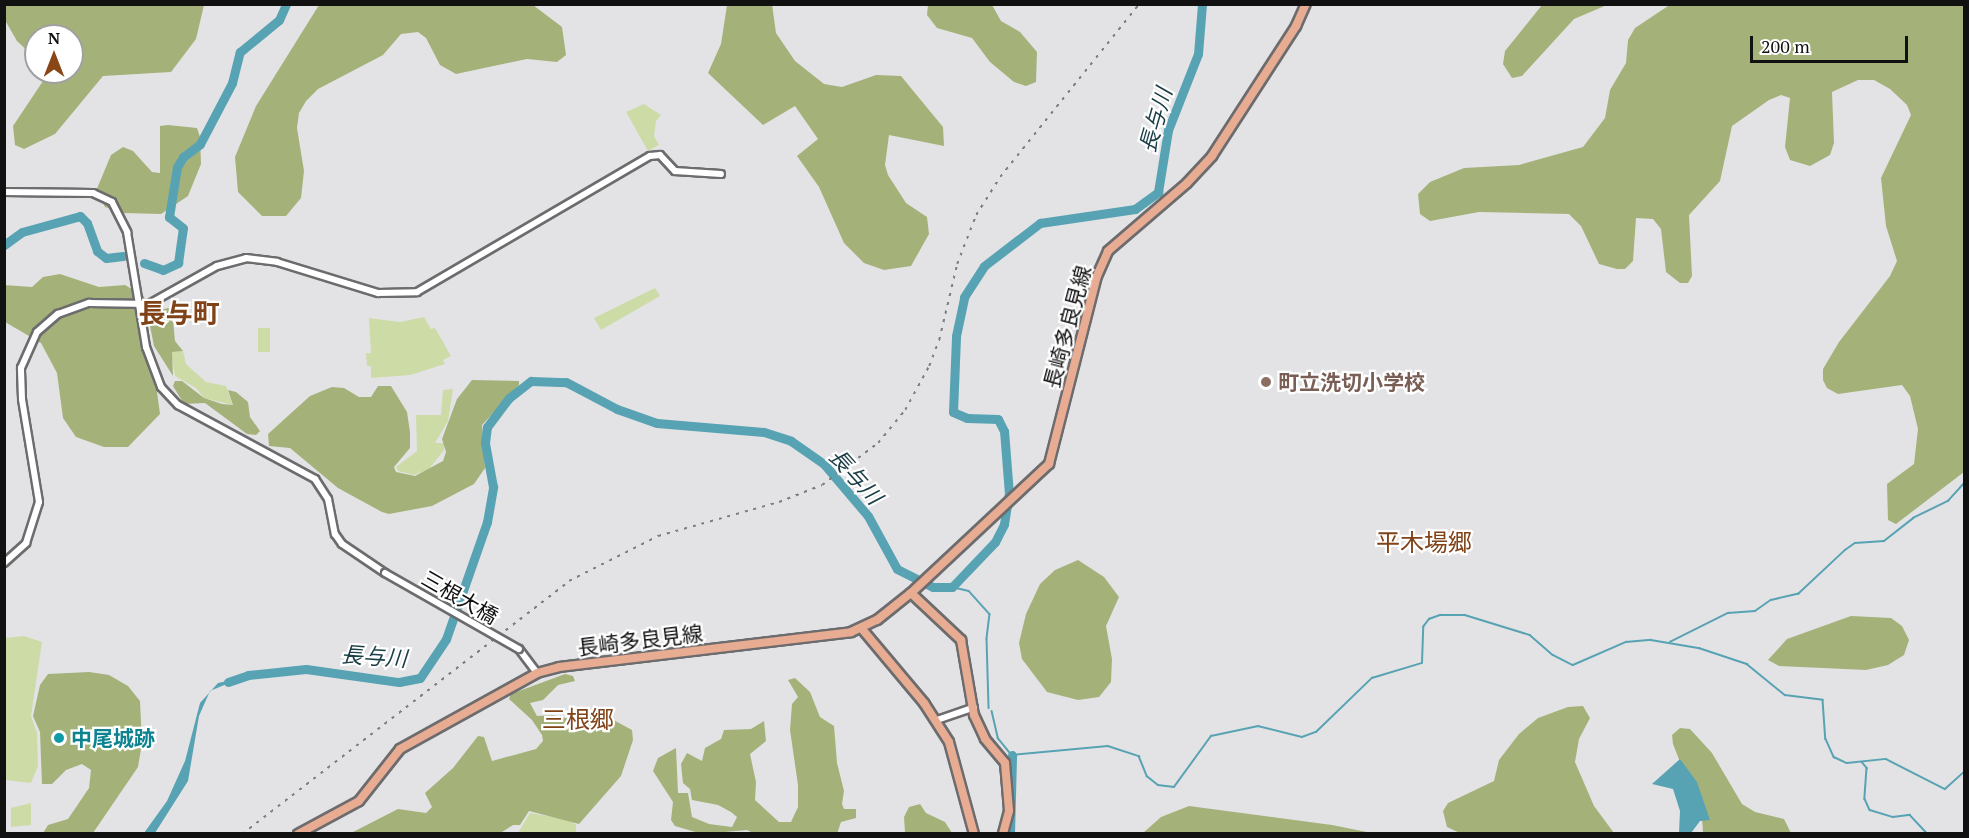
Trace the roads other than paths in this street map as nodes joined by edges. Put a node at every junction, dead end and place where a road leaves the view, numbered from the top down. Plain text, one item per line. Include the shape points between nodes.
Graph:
1 (1306, 4) edge
2 (721, 174) dead end
3 (4, 192) edge
4 (139, 305) junction
5 (4, 563) edge
6 (913, 591) junction
7 (862, 629) junction
8 (537, 673) junction
9 (974, 707) junction
10 (937, 720) junction
11 (298, 834) edge
12 (974, 834) edge
13 (1003, 834) edge

1 - 6 main road, 長崎多良見線 via 1290,36 1212,156 1187,183 1108,251 1097,276 1049,464 1014,501
2 - 4 street via 675,171 660,155 651,156 417,292 378,293 257,257 217,266 157,301
3 - 4 street, 三根大橋 via 93,193 111,202 126,232
4 - 5 street via 100,302 71,307 48,321 31,342 20,380 39,492 37,516 26,543
4 - 8 street, 三根大橋, bridge via 154,377 168,396 315,479 328,499 335,534 342,544 385,573 519,649
6 - 7 main road, 長崎多良見線
6 - 9 main road via 961,640
7 - 8 main road, 長崎多良見線
7 - 10 main road
8 - 11 main road, 長崎多良見線 via 400,749 359,801
9 - 10 street
9 - 13 main road via 985,739 1005,763 1009,811
10 - 12 main road via 949,741

